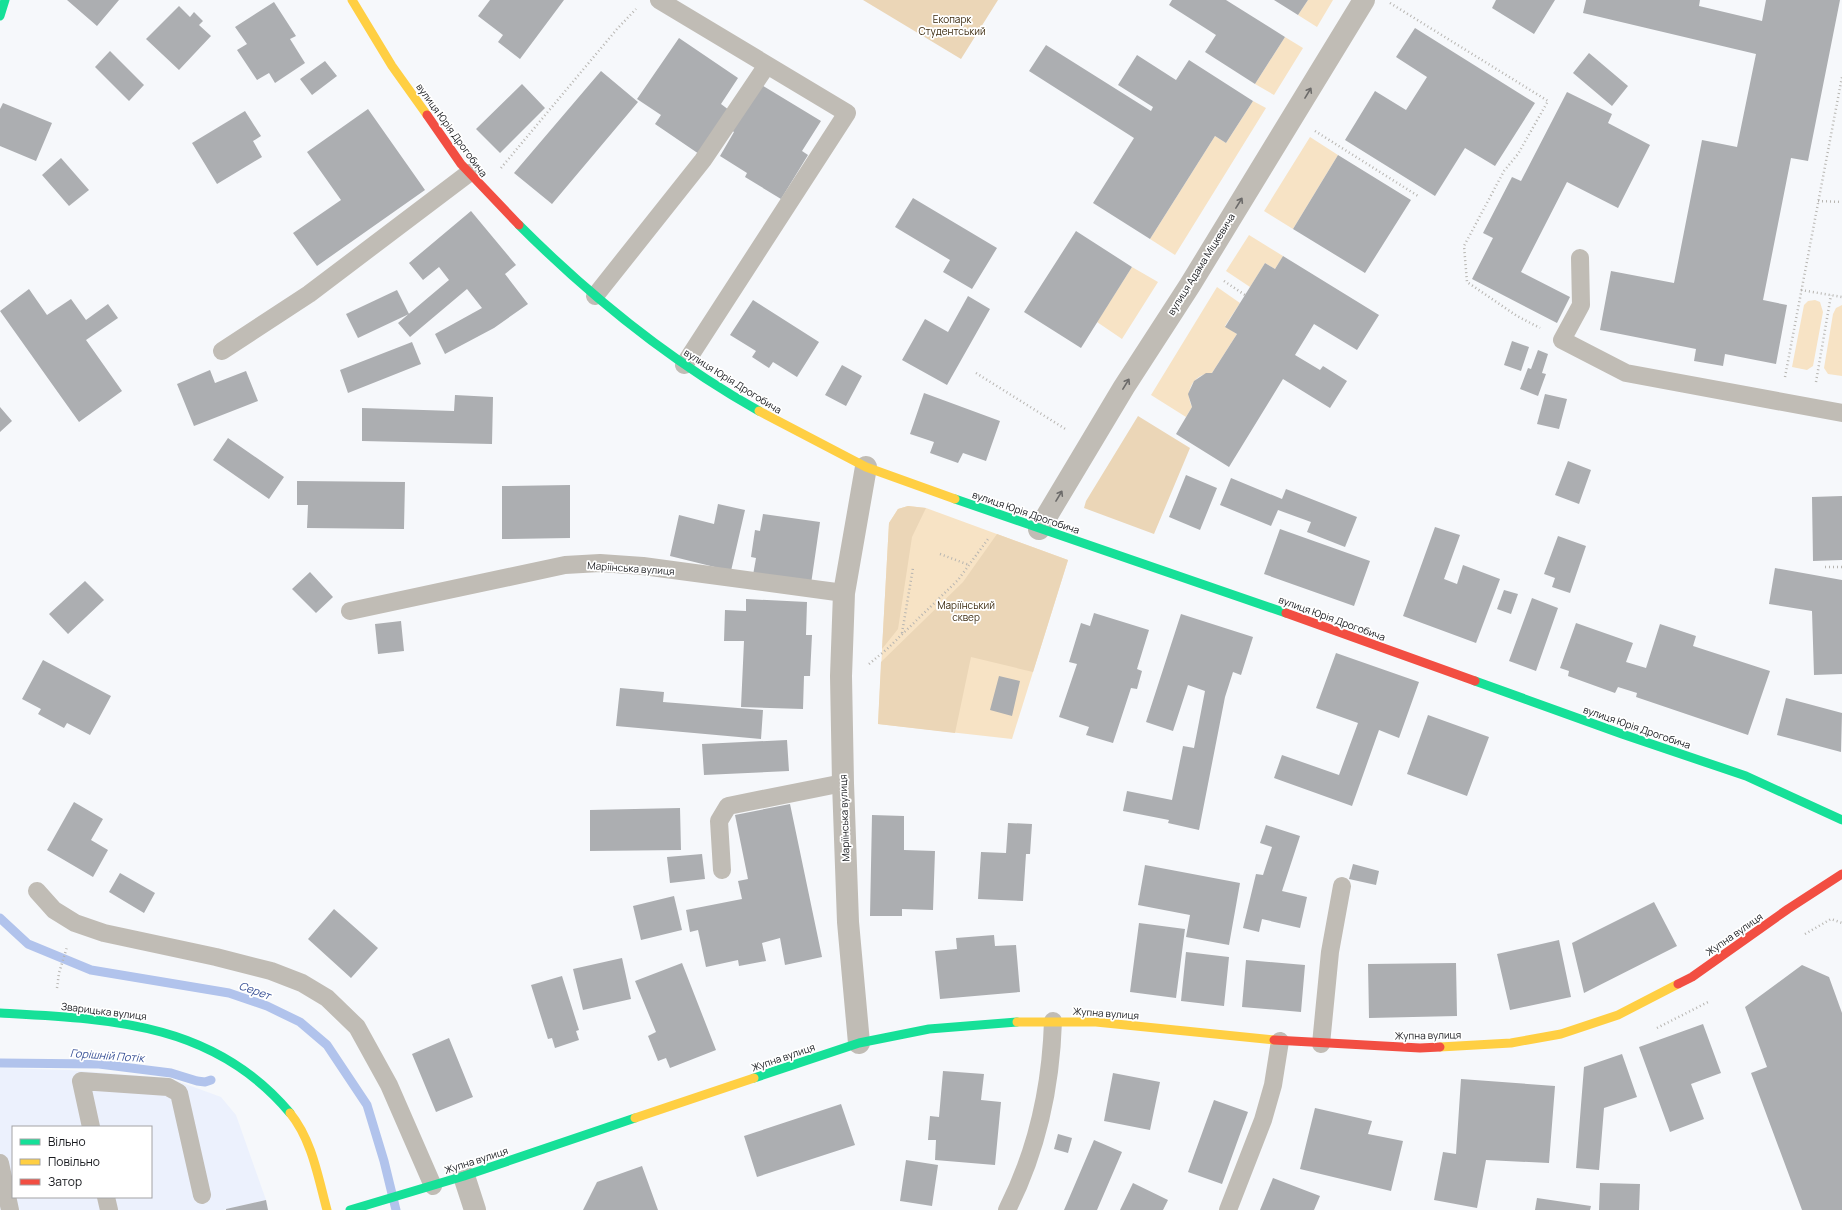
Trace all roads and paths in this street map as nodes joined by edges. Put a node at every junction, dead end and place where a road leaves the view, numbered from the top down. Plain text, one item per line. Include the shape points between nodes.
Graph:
1 (5, 0) edge
2 (352, 0) edge
3 (659, 0) edge
4 (1364, 0) edge
5 (1388, 2) dead end
6 (639, 6) dead end
7 (0, 16) edge
8 (767, 65) junction
9 (1842, 77) edge
10 (1310, 128) dead end
11 (498, 171) dead end
12 (469, 173) junction
13 (1418, 196) dead end
14 (1818, 201) junction
15 (1842, 202) edge
16 (1580, 258) dead end
17 (1221, 280) dead end
18 (1801, 290) junction
19 (1245, 295) dead end
20 (1831, 295) junction
21 (595, 296) junction
22 (1842, 297) edge
23 (1562, 340) junction
24 (222, 351) dead end
25 (684, 364) junction
26 (976, 373) dead end
27 (1784, 377) dead end
28 (1816, 383) dead end
29 (1842, 413) edge
30 (1069, 431) dead end
31 (866, 467) junction
32 (1039, 529) junction
33 (990, 536) dead end
34 (940, 554) dead end
35 (970, 565) junction
36 (1825, 567) dead end
37 (1842, 567) edge
38 (913, 568) dead end
39 (844, 592) junction
40 (350, 611) dead end
41 (902, 634) junction
42 (874, 661) dead end
43 (843, 783) junction
44 (1842, 820) edge
45 (722, 870) dead end
46 (1842, 874) edge
47 (1342, 886) dead end
48 (37, 891) dead end
49 (1835, 920) dead end
50 (1842, 923) edge
51 (59, 973) dead end
52 (57, 991) dead end
53 (0, 1013) edge
54 (1052, 1021) junction
55 (1280, 1041) junction
56 (859, 1043) junction
57 (1321, 1044) junction
58 (91, 1126) edge
59 (0, 1163) edge
60 (464, 1176) junction
61 (424, 1188) junction
62 (202, 1195) dead end
63 (106, 1198) edge
64 (10, 1210) edge
65 (109, 1210) edge
66 (327, 1210) edge
67 (350, 1210) edge
68 (475, 1210) edge
69 (1007, 1210) edge
70 (1228, 1210) edge

1 - 7 street
2 - 12 street, вулиця Юрія Дрогобича via 392,66
3 - 8 lane
32 -> 4 street, вулиця Адама Міцкевича
5 - 23 path via 1548,101 1518,154 1504,171 1464,246 1468,282 1517,316
6 - 11 path
8 - 21 lane via 703,160
8 - 25 lane via 847,113
9 - 14 path
10 - 13 path
12 - 21 street, вулиця Юрія Дрогобича via 549,255
12 - 24 lane via 308,294
14 - 15 path
14 - 18 path
16 - 23 lane via 1581,305
17 - 19 path
18 - 20 path
18 - 27 path
20 - 22 path
20 - 28 path
21 - 25 street, вулиця Юрія Дрогобича
23 - 29 lane via 1626,373
25 - 31 street, вулиця Юрія Дрогобича via 722,390
26 - 30 path
31 - 32 street, вулиця Юрія Дрогобича
31 - 39 street, Маріїнська вулиця
32 - 44 street, вулиця Юрія Дрогобича via 1214,587 1615,732 1746,776
33 - 35 path
34 - 35 path
35 - 41 path
36 - 37 path
38 - 41 path
39 - 40 lane, Маріїнська вулиця via 643,566 600,563 564,565
39 - 43 street, Маріїнська вулиця via 841,676
41 - 42 path
43 - 45 lane via 728,806 719,821
43 - 56 street, Маріїнська вулиця via 848,922
46 - 57 street, Жупна вулиця via 1692,977 1618,1015 1562,1034 1511,1043 1420,1048
47 - 57 lane via 1330,952
48 - 61 lane via 54,910 75,923 104,933 271,971 302,983 327,998 357,1027 389,1085
49 - 50 path
51 - 52 path
53 - 66 street, Зварицька вулиця via 78,1017 137,1025 176,1035 216,1051 257,1078 278,1099 302,1130
54 - 55 street, Жупна вулиця via 1096,1022
54 - 56 street, Жупна вулиця via 993,1022 929,1029
54 - 69 lane via 1052,1056 1048,1084 1029,1162
55 - 57 street, Жупна вулиця
55 - 70 lane via 1273,1085 1263,1120
56 - 60 street, Жупна вулиця
58 - 62 lane via 81,1081 168,1087 179,1093
59 - 64 lane
60 - 61 street, Жупна вулиця
60 - 68 street
61 - 67 street, Жупна вулиця
63 - 65 lane

